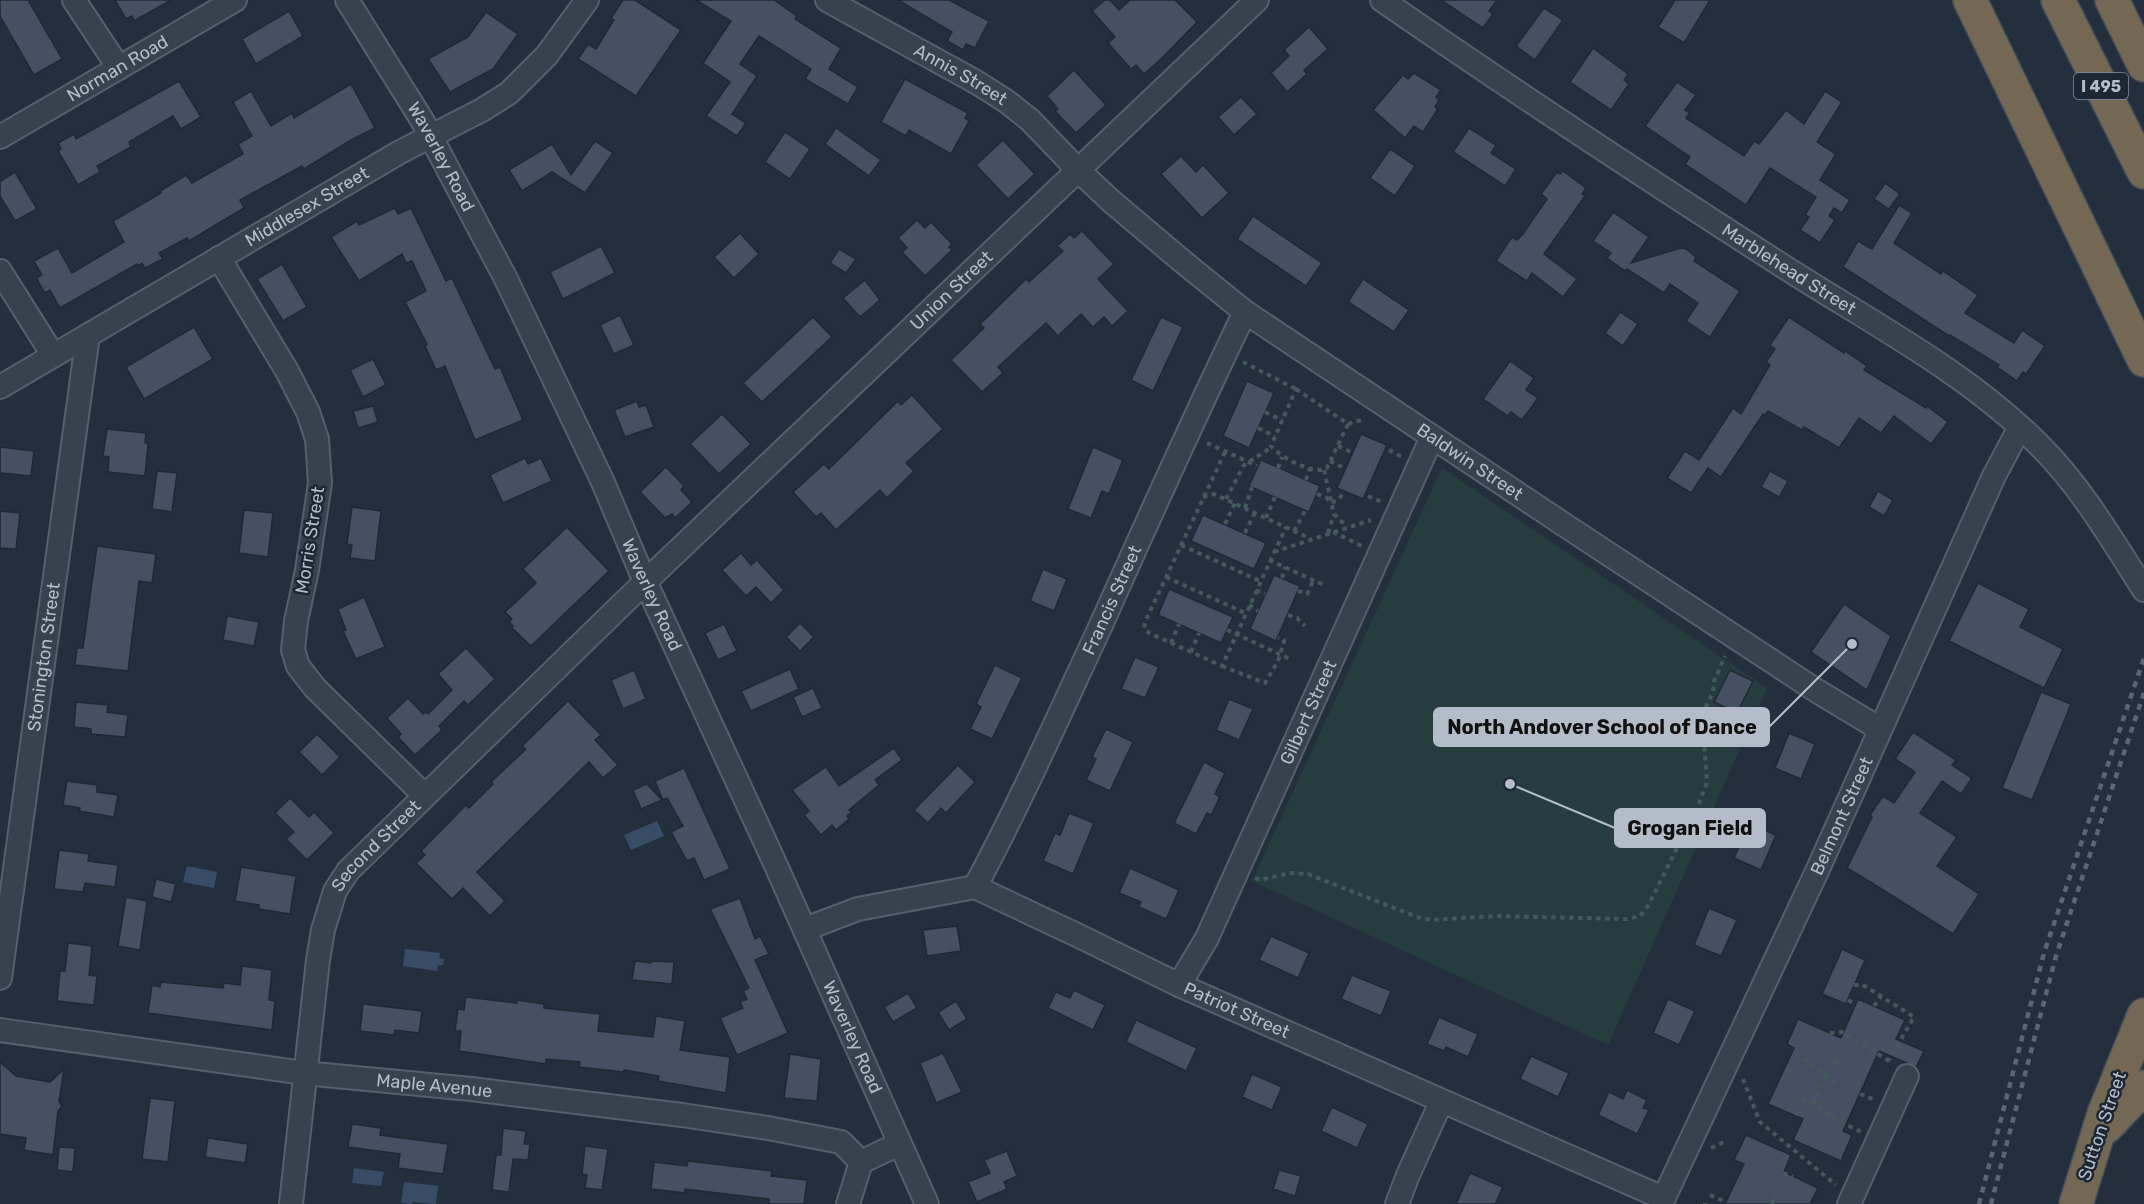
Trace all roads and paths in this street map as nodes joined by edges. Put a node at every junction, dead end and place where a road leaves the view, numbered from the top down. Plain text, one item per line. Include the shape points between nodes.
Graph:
1 (74, 0) edge
2 (235, 0) edge
3 (346, 0) edge
4 (587, 0) edge
5 (827, 0) edge
6 (1257, 0) edge
7 (1382, 0) edge
8 (1970, 0) edge
9 (2058, 0) edge
10 (2112, 0) edge
11 (2144, 65) edge
12 (119, 68) junction
13 (431, 136) junction
14 (0, 137) edge
15 (1078, 170) junction
16 (2144, 172) edge
17 (219, 258) junction
18 (0, 271) edge
19 (1245, 312) junction
20 (88, 335) junction
21 (53, 356) junction
22 (1240, 360) dead end
23 (2144, 360) edge
24 (0, 387) edge
25 (1296, 389) junction
26 (1265, 412) dead end
27 (1282, 420) junction
28 (2020, 427) junction
29 (1258, 428) dead end
30 (1275, 436) junction
31 (1432, 437) junction
32 (1204, 441) dead end
33 (1338, 446) junction
34 (1272, 447) junction
35 (1389, 450) dead end
36 (1225, 452) junction
37 (1353, 453) dead end
38 (1282, 456) junction
39 (1403, 458) dead end
40 (1330, 461) junction
41 (1249, 463) junction
42 (1257, 466) dead end
43 (1278, 468) dead end
44 (1310, 468) junction
45 (1346, 469) dead end
46 (1324, 470) junction
47 (1212, 480) junction
48 (1306, 480) dead end
49 (1252, 487) dead end
50 (1344, 491) dead end
51 (1214, 494) junction
52 (1317, 494) dead end
53 (1368, 496) dead end
54 (1275, 497) dead end
55 (1203, 498) junction
56 (1226, 499) junction
57 (1235, 503) junction
58 (1331, 503) junction
59 (1382, 503) dead end
60 (1245, 508) junction
61 (1305, 511) dead end
62 (1255, 513) junction
63 (1334, 514) junction
64 (1266, 518) junction
65 (1375, 519) dead end
66 (1225, 524) dead end
67 (1286, 527) junction
68 (1347, 527) junction
69 (1294, 531) junction
70 (1245, 533) dead end
71 (1328, 533) junction
72 (1311, 539) junction
73 (1181, 545) junction
74 (1274, 552) junction
75 (1269, 560) junction
76 (1285, 567) junction
77 (1166, 577) junction
78 (1282, 578) dead end
79 (1260, 580) junction
80 (646, 581) junction
81 (1313, 581) junction
82 (1324, 585) dead end
83 (1256, 590) junction
84 (2144, 590) edge
85 (1298, 591) dead end
86 (1265, 594) dead end
87 (1249, 605) junction
88 (1258, 611) dead end
89 (1245, 613) junction
90 (1288, 615) dead end
91 (1179, 624) dead end
92 (1305, 626) dead end
93 (1227, 630) dead end
94 (1199, 633) dead end
95 (1236, 634) junction
96 (1278, 638) dead end
97 (1737, 638) junction
98 (1171, 643) junction
99 (1191, 652) junction
100 (1280, 654) junction
101 (1290, 659) dead end
102 (1222, 666) junction
103 (1880, 729) junction
104 (424, 795) junction
105 (1237, 872) junction
106 (975, 887) junction
107 (805, 929) junction
108 (0, 978) edge
109 (1179, 985) junction
110 (1854, 985) dead end
111 (1881, 996) junction
112 (1848, 1000) dead end
113 (1856, 1004) dead end
114 (1874, 1006) dead end
115 (2144, 1015) edge
116 (0, 1030) edge
117 (1830, 1033) dead end
118 (1871, 1036) dead end
119 (1865, 1046) junction
120 (1731, 1054) junction
121 (1804, 1058) dead end
122 (1889, 1060) junction
123 (1834, 1061) dead end
124 (1844, 1063) dead end
125 (304, 1073) junction
126 (1825, 1075) junction
127 (1907, 1076) joint
128 (1835, 1083) dead end
129 (2144, 1087) edge
130 (1860, 1094) dead end
131 (1802, 1099) dead end
132 (1876, 1100) dead end
133 (1441, 1102) junction
134 (1814, 1105) junction
135 (1795, 1113) dead end
136 (1804, 1116) dead end
137 (1861, 1132) dead end
138 (2097, 1137) junction
139 (899, 1144) junction
140 (861, 1162) junction
141 (1783, 1173) dead end
142 (1793, 1177) dead end
143 (1777, 1190) dead end
144 (1710, 1195) dead end
145 (1843, 1195) edge
146 (1662, 1201) edge
147 (1726, 1202) dead end
148 (291, 1204) edge
149 (848, 1204) edge
150 (927, 1204) edge
151 (1397, 1204) edge
152 (1772, 1204) edge
153 (2076, 1204) edge

1 - 12 street
2 - 12 street, Norman Road
3 - 13 street, Waverley Road
4 - 13 street, Middlesex Street via 547,55 515,88
5 - 15 street, Annis Street via 1006,101
6 - 15 street, Union Street
7 - 28 street, Marblehead Street via 1651,182 1942,367
8 - 23 highway
9 - 16 highway, I 495
10 - 11 highway, I 495
12 - 14 street, Norman Road
13 - 17 street, Middlesex Street
13 - 80 street, Waverley Road via 509,286
15 - 19 street, Baldwin Street
15 - 80 street, Union Street
17 - 20 street, Middlesex Street
17 - 104 street, Morris Street via 287,371 317,439 320,483 296,621 293,650 298,666 315,688
18 - 21 street
19 - 31 street, Baldwin Street
19 - 106 street, Francis Street via 1061,714
20 - 21 street, Middlesex Street
20 - 108 street, Stonington Street
21 - 24 street, Middlesex Street
22 - 25 path
25 - 27 path
25 - 33 path via 1348,424
26 - 27 path
27 - 30 path
28 - 84 street, Marblehead Street via 2058,465 2091,508
28 - 103 street, Belmont Street
29 - 30 path
30 - 34 path
31 - 97 street, Baldwin Street
31 - 105 street, Gilbert Street
32 - 36 path
33 - 37 path
33 - 40 path
34 - 38 path
34 - 41 path
35 - 39 path
36 - 41 path
36 - 47 path
38 - 43 path
38 - 44 path
40 - 45 path
40 - 46 path
41 - 42 path
41 - 56 path via 1244,465
44 - 46 path
44 - 48 path
46 - 58 path
47 - 51 path
47 - 55 path
49 - 60 path
50 - 58 path
51 - 55 path
51 - 56 path
52 - 58 path
53 - 59 path
54 - 64 path
55 - 73 path
56 - 57 path
57 - 60 path
57 - 66 path
58 - 63 path
60 - 62 path
61 - 69 path
62 - 64 path
62 - 70 path
63 - 68 path
63 - 71 path
64 - 67 path
65 - 68 path
67 - 69 path
67 - 74 path
68 - 71 path
69 - 72 path
71 - 72 path
72 - 74 path
73 - 77 path
73 - 79 path
74 - 75 path
75 - 76 path
75 - 79 path
76 - 78 path
76 - 81 path
77 - 89 path
77 - 98 path via 1144,628
79 - 83 path
80 - 104 street, Second Street
80 - 107 street, Waverley Road
81 - 82 path
81 - 85 path via 1307,594
83 - 86 path
83 - 87 path
87 - 88 path
87 - 89 path
89 - 95 path
90 - 92 path
91 - 98 path
93 - 95 path
94 - 99 path
95 - 100 path
95 - 102 path
96 - 100 path via 1284,640
97 - 103 street, Baldwin Street
97 - 105 path via 1726,654 1702,715 1707,782 1640,916 1430,920 1308,874 1290,873 1260,880
98 - 99 path
99 - 102 path
100 - 101 path
100 - 102 path via 1265,683
103 - 120 street, Belmont Street
104 - 125 street, Second Street via 334,891 318,960
105 - 109 street, Gilbert Street via 1207,938
106 - 107 street via 858,909
106 - 109 street, Patriot Street
107 - 139 street, Waverley Road
109 - 133 street, Patriot Street
110 - 111 path via 1863,985
111 - 114 path
111 - 122 path via 1914,1017
112 - 113 path
115 - 138 highway, Sutton Street
116 - 125 street, Maple Avenue
117 - 119 path via 1842,1032
118 - 119 path
119 - 122 path
120 - 145 path via 1760,1122
120 - 146 street, Belmont Street
121 - 126 path
122 - 127 path
123 - 124 path
125 - 140 street, Maple Avenue via 471,1089 768,1128 842,1142
125 - 148 street, Second Street
126 - 128 path
126 - 134 path
127 - 145 street
129 - 138 highway
130 - 132 path
131 - 134 path
133 - 146 street, Patriot Street
133 - 151 street
134 - 137 path
135 - 136 path
138 - 153 highway, Sutton Street
139 - 140 street
139 - 150 street, Waverley Road
140 - 149 street
141 - 142 path
143 - 152 path
144 - 147 path

